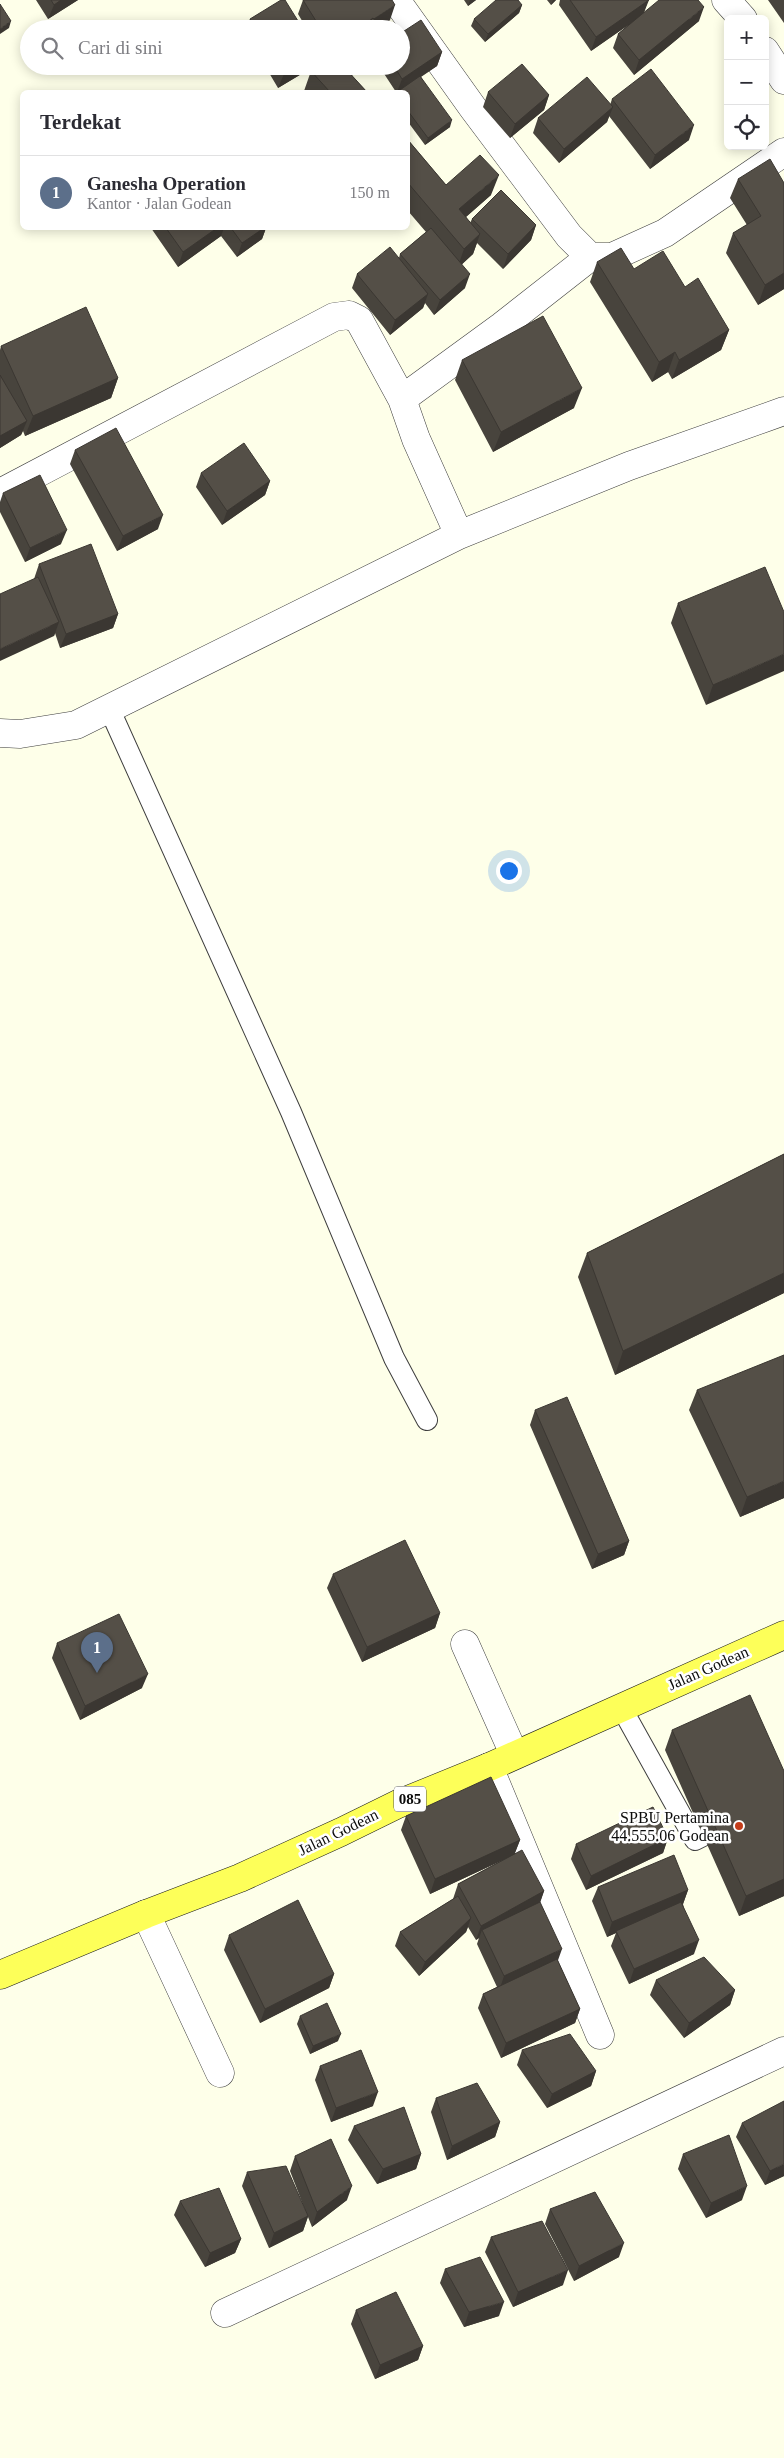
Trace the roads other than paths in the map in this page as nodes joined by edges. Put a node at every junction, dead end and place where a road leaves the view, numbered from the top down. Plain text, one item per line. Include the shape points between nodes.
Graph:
1 (396, 0) edge
2 (726, 0) edge
3 (739, 15) edge
4 (769, 57) edge
5 (784, 80) edge
6 (784, 152) edge
7 (590, 257) junction
8 (402, 399) junction
9 (784, 412) edge
10 (0, 493) edge
11 (459, 535) junction
12 (109, 708) junction
13 (0, 733) edge
14 (427, 1420) dead end
15 (784, 1635) edge
16 (465, 1644) dead end
17 (621, 1707) junction
18 (514, 1754) junction
19 (489, 1767) junction
20 (703, 1836) dead end
21 (146, 1914) junction
22 (0, 1976) edge
23 (600, 2034) dead end
24 (784, 2051) edge
25 (220, 2073) dead end
26 (225, 2313) dead end

1 - 7 street via 569,236
2 - 3 street
4 - 5 street
6 - 7 street via 665,232 612,256
7 - 8 street
8 - 10 street via 359,320 349,315 334,317
8 - 11 street via 416,440
9 - 11 street via 753,420 629,466
11 - 12 street
12 - 13 street via 76,725 20,734
12 - 14 lane via 291,1112 394,1358
15 - 17 main road, Jalan Godean / 085
16 - 18 street
17 - 18 main road, Jalan Godean / 085
17 - 20 lane via 695,1840
18 - 19 main road, Jalan Godean / 085
19 - 21 main road, Jalan Godean / 085 via 398,1804 240,1878
19 - 23 street
21 - 22 main road, Jalan Godean / 085
21 - 25 street
24 - 26 street

